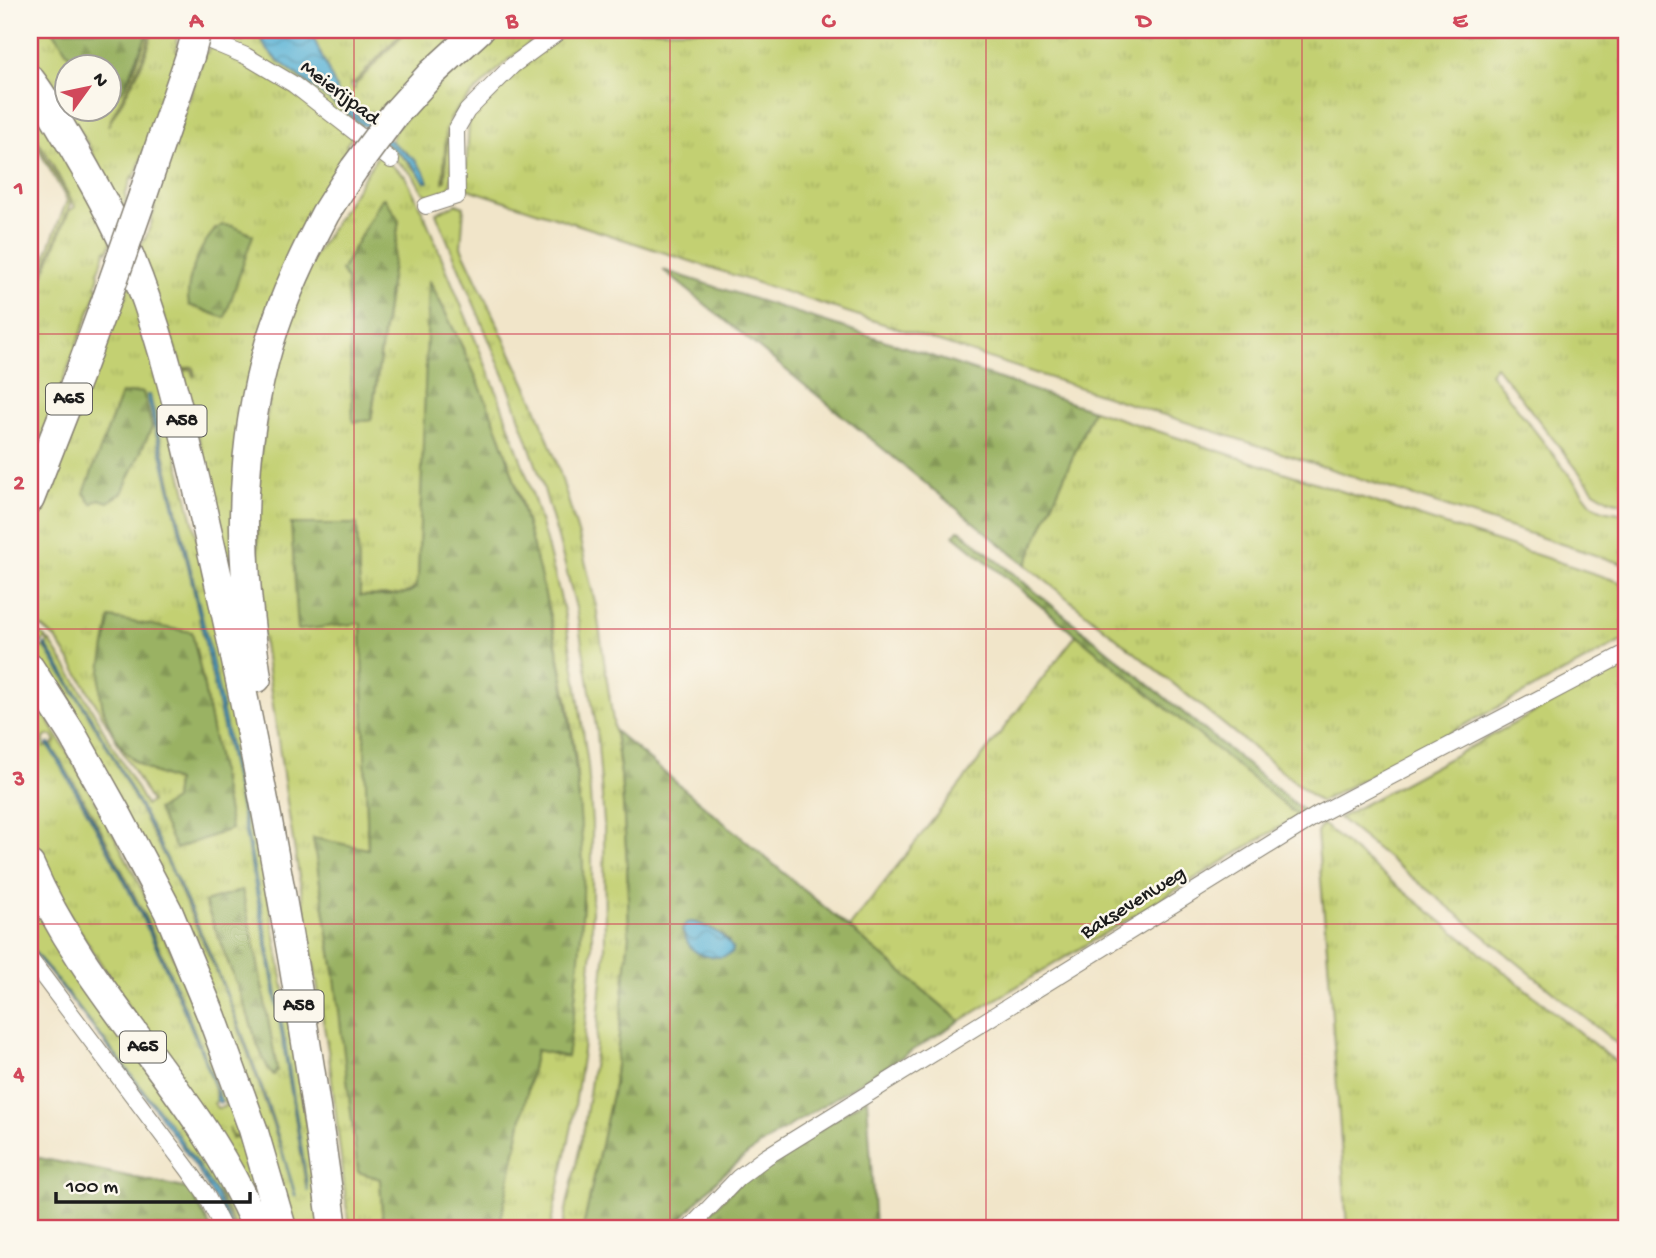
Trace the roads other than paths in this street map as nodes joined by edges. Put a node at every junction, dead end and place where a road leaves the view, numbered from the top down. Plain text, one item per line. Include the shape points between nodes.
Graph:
1 (479, 30) edge
2 (562, 30) edge
3 (190, 38) edge
4 (30, 79) edge
5 (391, 160) dead end
6 (426, 205) dead end
7 (30, 499) edge
8 (1626, 653) edge
9 (30, 668) edge
10 (261, 789) junction
11 (30, 865) edge
12 (30, 959) edge
13 (223, 1228) edge
14 (257, 1228) edge
15 (282, 1228) edge
16 (333, 1228) edge
17 (690, 1228) edge

1 - 10 highway, A58, bridge via 432,73 354,169 326,212 274,327 257,392 244,536 260,704
2 - 6 street via 513,65 467,111 456,130 457,196
3 - 5 street, Meierijpad via 270,69
3 - 7 highway, A65, bridge via 143,195
4 - 10 highway, A58 via 82,162 130,257 170,372
8 - 17 street, Baksevenweg via 1319,814 766,1157 738,1178
9 - 15 highway via 72,734 167,911 253,1129
10 - 16 highway, A58
11 - 14 highway, A65 via 84,965 192,1112
12 - 13 street via 188,1169

